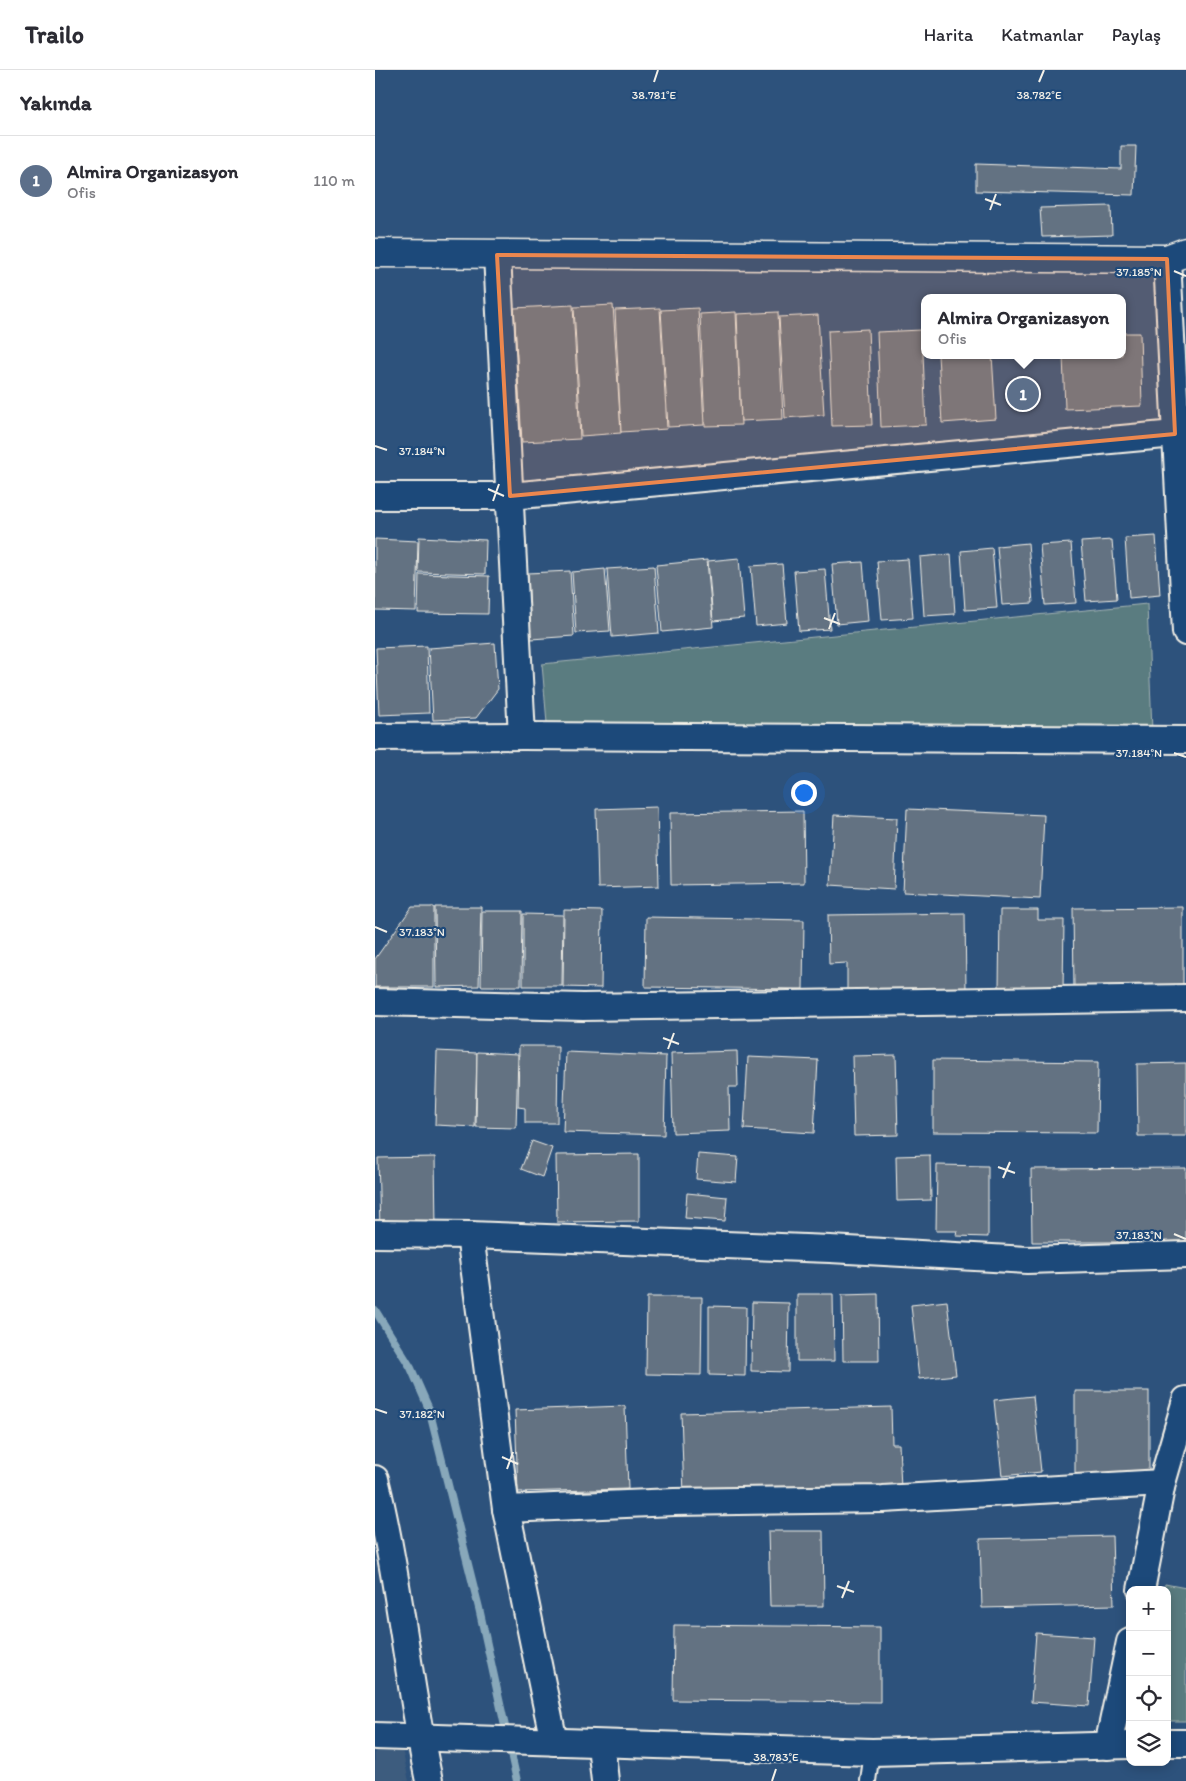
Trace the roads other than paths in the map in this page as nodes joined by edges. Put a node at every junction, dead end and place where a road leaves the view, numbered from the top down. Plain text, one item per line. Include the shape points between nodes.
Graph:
1 (375, 254) edge
2 (497, 255) junction
3 (1176, 255) edge
4 (1175, 434) junction
5 (375, 496) edge
6 (510, 496) junction
7 (1186, 632) edge
8 (522, 736) junction
9 (375, 737) edge
10 (1186, 740) edge
11 (1186, 998) edge
12 (375, 1002) edge
13 (375, 1234) edge
14 (470, 1235) junction
15 (1186, 1255) edge
16 (1186, 1400) edge
17 (375, 1479) edge
18 (1162, 1483) junction
19 (506, 1509) junction
20 (380, 1516) edge
21 (1142, 1586) edge
22 (1126, 1676) edge
23 (375, 1736) edge
24 (419, 1737) junction
25 (543, 1742) junction
26 (1186, 1742) edge
27 (601, 1744) junction
28 (1171, 1744) edge
29 (1119, 1746) edge
30 (872, 1752) junction
31 (429, 1781) edge
32 (605, 1781) edge
33 (868, 1781) edge

1 - 2 street
2 - 3 street
2 - 6 street
3 - 4 street
4 - 6 street
4 - 7 street
5 - 6 street
6 - 8 street
8 - 9 street
8 - 10 street
11 - 12 street via 583,1007
13 - 14 street
14 - 15 street via 1027,1260
14 - 19 street
16 - 18 street
17 - 20 street
18 - 19 street via 883,1499
18 - 21 street
19 - 25 street
20 - 24 street
22 - 29 street
23 - 24 street
24 - 25 street
24 - 31 street
25 - 27 street
26 - 28 street
27 - 30 street
27 - 32 street
29 - 30 street
30 - 33 lane

